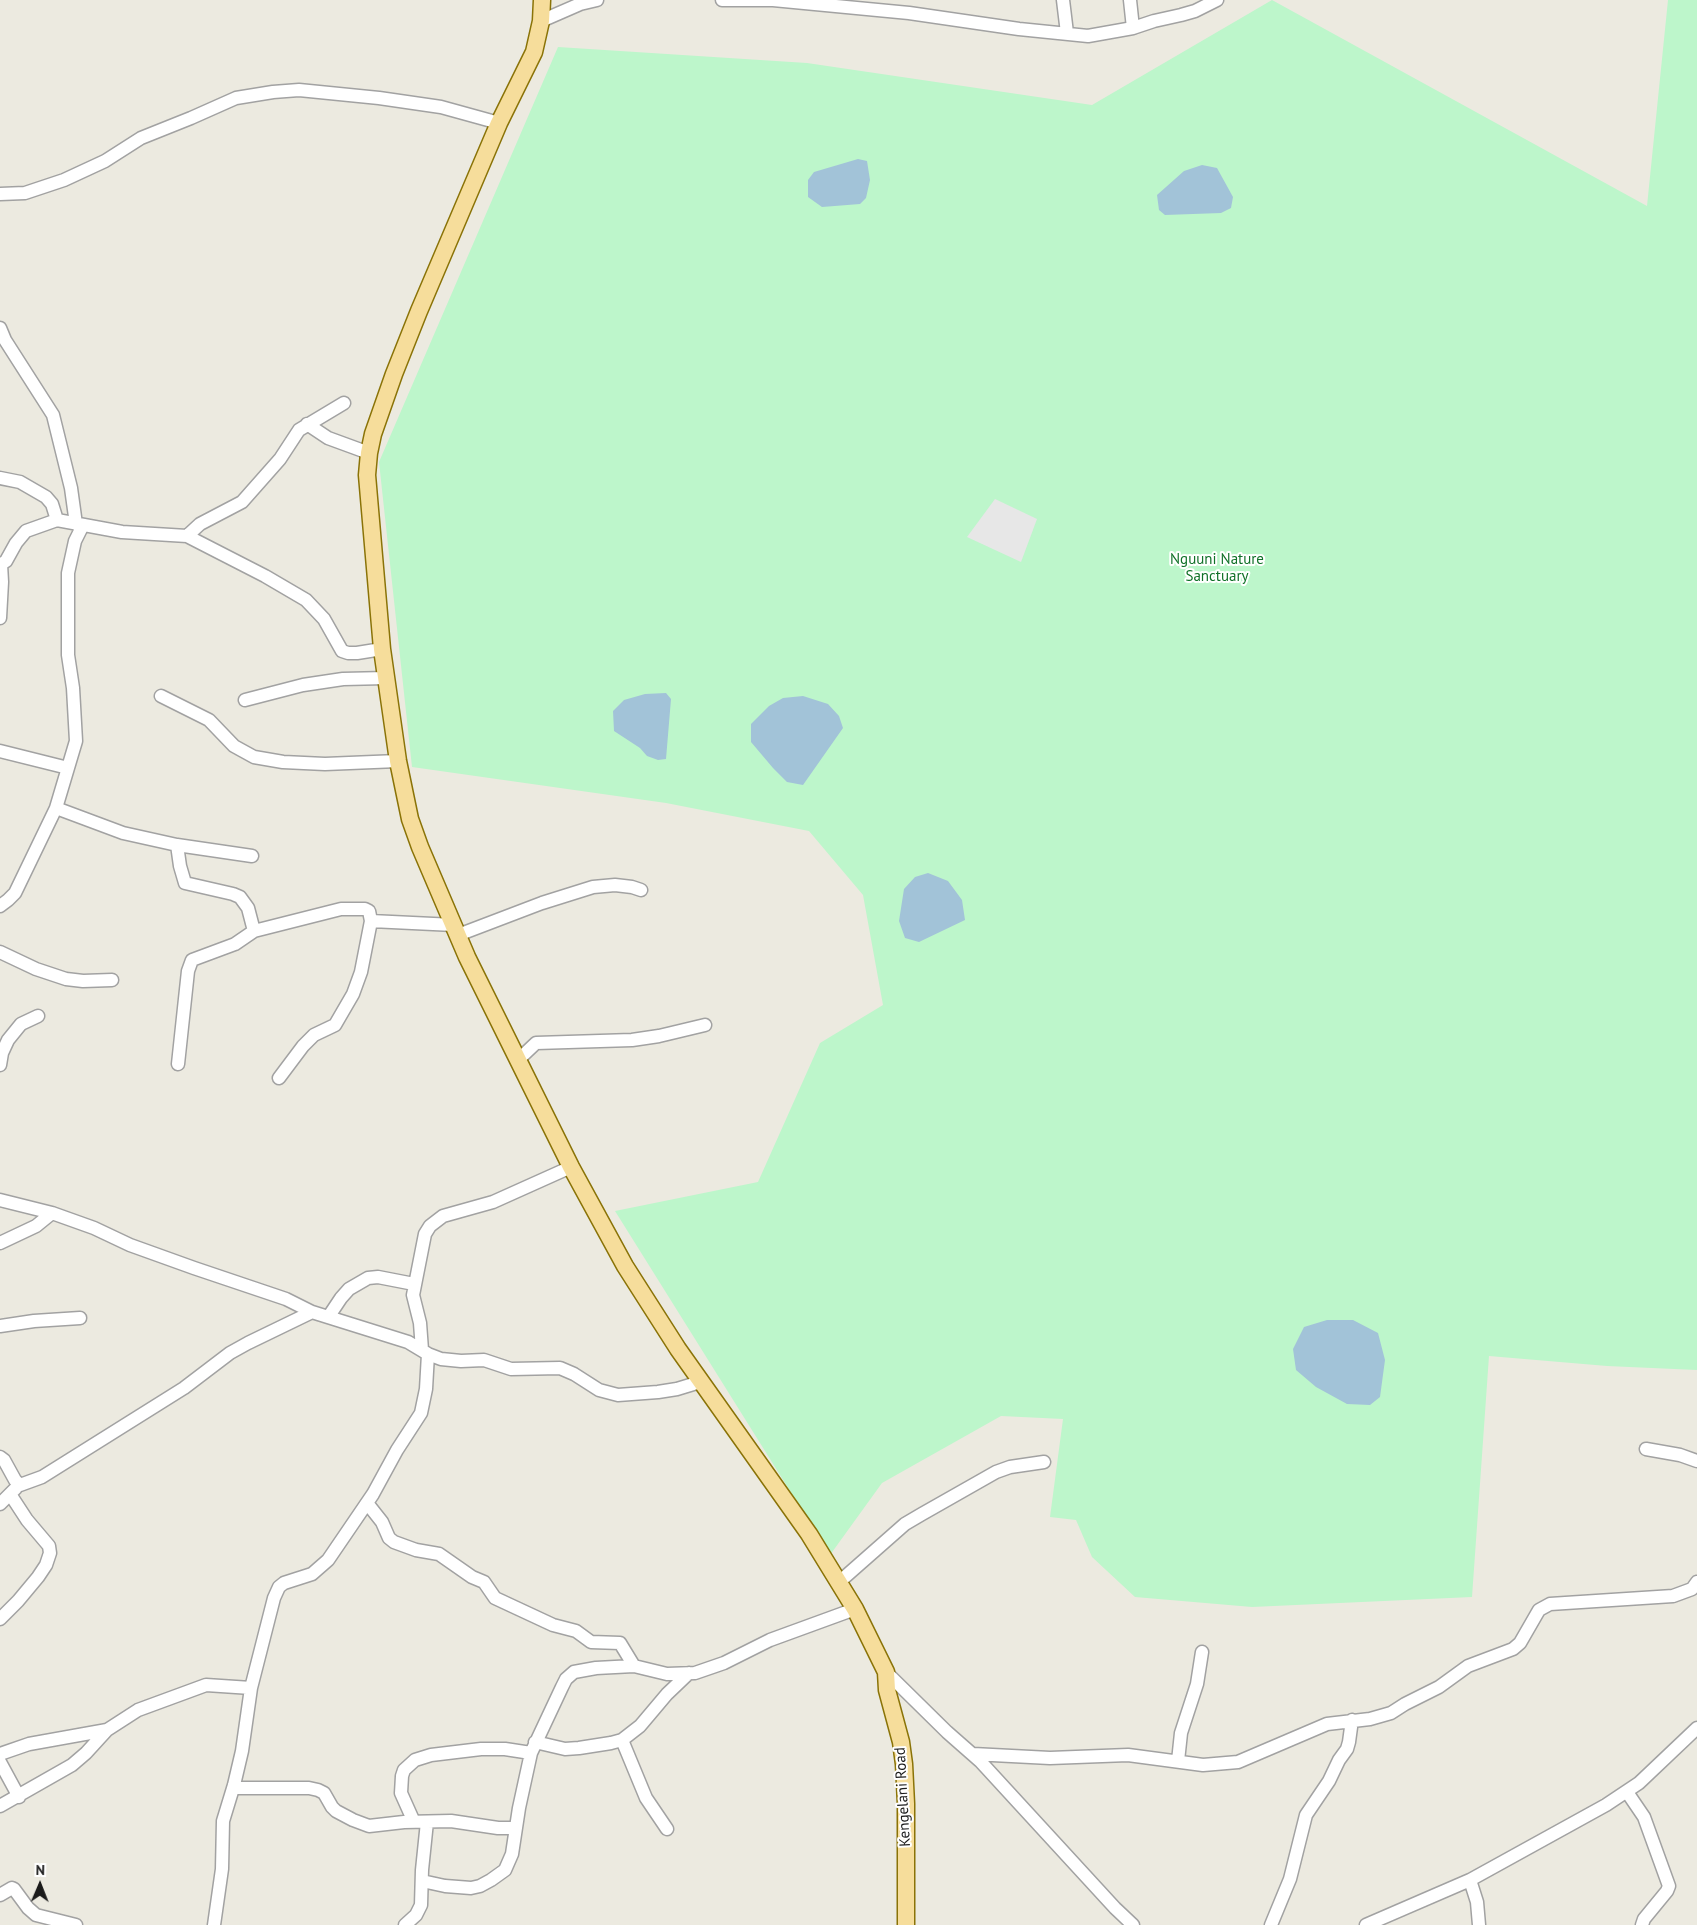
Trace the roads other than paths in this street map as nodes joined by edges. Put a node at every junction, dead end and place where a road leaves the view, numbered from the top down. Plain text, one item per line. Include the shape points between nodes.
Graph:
1 (542, 0) edge
2 (597, 0) edge
3 (722, 0) edge
4 (773, 0) edge
5 (1063, 0) edge
6 (1130, 0) edge
7 (1217, 0) edge
8 (541, 21) junction
9 (1133, 28) junction
10 (1067, 33) junction
11 (499, 123) junction
12 (0, 194) edge
13 (0, 328) edge
14 (344, 403) dead end
15 (307, 424) junction
16 (369, 453) junction
17 (0, 478) edge
18 (57, 520) junction
19 (79, 524) junction
20 (187, 536) junction
21 (1, 565) edge
22 (0, 618) edge
23 (382, 649) junction
24 (386, 678) junction
25 (161, 696) dead end
26 (245, 700) dead end
27 (0, 751) edge
28 (398, 762) junction
29 (68, 768) junction
30 (56, 808) junction
31 (177, 846) junction
32 (252, 856) dead end
33 (640, 890) dead end
34 (0, 906) edge
35 (371, 921) junction
36 (456, 930) junction
37 (254, 931) junction
38 (0, 952) edge
39 (112, 980) dead end
40 (38, 1016) dead end
41 (706, 1026) dead end
42 (518, 1060) junction
43 (178, 1064) dead end
44 (0, 1065) edge
45 (279, 1078) dead end
46 (572, 1167) junction
47 (0, 1200) edge
48 (52, 1214) junction
49 (0, 1242) edge
50 (414, 1284) junction
51 (312, 1312) junction
52 (329, 1316) junction
53 (80, 1318) dead end
54 (0, 1326) edge
55 (425, 1352) junction
56 (700, 1382) junction
57 (1646, 1449) dead end
58 (0, 1458) edge
59 (1697, 1461) edge
60 (1044, 1462) dead end
61 (20, 1486) junction
62 (10, 1494) junction
63 (367, 1503) junction
64 (0, 1504) edge
65 (1697, 1582) edge
66 (838, 1583) junction
67 (855, 1609) junction
68 (0, 1619) edge
69 (1202, 1652) dead end
70 (634, 1666) junction
71 (886, 1672) junction
72 (689, 1673) junction
73 (251, 1688) junction
74 (1352, 1720) junction
75 (1697, 1728) edge
76 (107, 1730) junction
77 (622, 1740) junction
78 (533, 1748) junction
79 (0, 1754) edge
80 (973, 1754) junction
81 (0, 1762) edge
82 (1178, 1762) junction
83 (233, 1788) junction
84 (1627, 1792) junction
85 (19, 1796) junction
86 (0, 1806) edge
87 (414, 1822) junction
88 (427, 1822) junction
89 (516, 1828) junction
90 (667, 1829) dead end
91 (1470, 1880) junction
92 (422, 1881) junction
93 (0, 1895) edge
94 (76, 1925) edge
95 (214, 1925) edge
96 (405, 1925) edge
97 (906, 1925) edge
98 (1133, 1925) edge
99 (1271, 1925) edge
100 (1366, 1925) edge
101 (1479, 1925) edge
102 (1642, 1925) edge

1 - 8 main road, Kengelani Road
2 - 8 street
3 - 4 street
4 - 10 street
5 - 10 street
6 - 9 street
7 - 9 street via 1195,12
8 - 11 main road, Kengelani Road via 534,52
9 - 10 street via 1088,36
11 - 12 street via 441,107 379,98 299,90 273,92 236,98 141,138 105,161 64,180 25,192
11 - 16 main road, Kengelani Road via 394,374
13 - 19 street via 4,340 53,415
14 - 15 street
15 - 16 street via 328,438
15 - 20 street via 242,502 200,524
16 - 23 main road, Kengelani Road via 367,475
17 - 18 street via 20,482 46,496
18 - 19 street
18 - 21 street via 26,531
19 - 20 street via 151,535
19 - 29 street via 68,573 68,655 76,741
20 - 23 street via 306,600 324,619 342,651
21 - 22 street
23 - 24 main road, Kengelani Road
24 - 26 street via 343,678
24 - 28 main road, Kengelani Road
25 - 28 street via 209,720 234,746 254,757 325,764
27 - 29 street
28 - 36 main road, Kengelani Road via 414,832
29 - 30 street
30 - 31 street via 123,833
30 - 34 street via 15,893
31 - 32 street
31 - 37 street via 185,883 240,897 248,908
33 - 36 street via 615,885 593,888
35 - 36 street
35 - 37 street via 369,911 365,909 341,908
35 - 45 street via 362,972 341,1016 335,1025 314,1035 303,1046
36 - 42 main road, Kengelani Road
37 - 43 street via 235,944 192,960 188,966
38 - 39 street via 66,979
40 - 44 street via 21,1024 8,1040
41 - 42 street via 632,1040 536,1043
42 - 46 main road, Kengelani Road
46 - 50 street via 493,1202 443,1216 434,1222 425,1234
46 - 56 main road, Kengelani Road via 625,1266
47 - 48 street
48 - 49 street via 36,1226
48 - 51 street via 94,1228 130,1245 286,1299
50 - 52 street via 368,1278 349,1289
50 - 55 street via 414,1300
51 - 52 street
51 - 61 street via 242,1346 184,1388 64,1465
52 - 55 street via 408,1342
53 - 54 street
55 - 56 street via 452,1360 484,1360 511,1369 560,1368 599,1390 618,1395 668,1391
55 - 63 street via 426,1389 420,1413
56 - 66 main road, Kengelani Road via 809,1534
57 - 59 street via 1680,1454
58 - 61 street
60 - 66 street via 996,1472 922,1514 905,1524
61 - 62 street
62 - 64 street
62 - 68 street via 49,1546 50,1553 38,1577
63 - 70 street via 391,1540 416,1550 439,1554 483,1582 495,1598 553,1625 576,1632 591,1642 620,1643
63 - 73 street via 322,1566 312,1574 288,1580 279,1587
65 - 74 street via 1692,1589 1673,1596 1550,1604 1539,1610 1514,1649 1468,1666 1391,1713
66 - 67 main road, Kengelani Road
67 - 71 main road, Kengelani Road
67 - 72 street via 770,1640 712,1668
69 - 82 street via 1197,1684 1181,1733
70 - 72 street via 667,1674
70 - 78 street via 584,1669 571,1675
71 - 80 street
71 - 97 main road, Kengelani Road via 904,1764
72 - 77 street via 666,1694 640,1726
73 - 76 street via 200,1687 138,1710
73 - 83 street
74 - 82 street via 1316,1728 1238,1762 1211,1766
74 - 99 street via 1346,1749 1306,1814 1290,1879
75 - 84 street
76 - 79 street via 29,1744
76 - 85 street via 72,1765
77 - 78 street via 579,1748
77 - 90 street via 646,1798
78 - 87 street via 482,1749 414,1760 404,1770 401,1793
78 - 89 street
80 - 82 street via 1050,1758 1128,1754
80 - 98 street
81 - 85 street
83 - 87 street via 309,1788 324,1792 336,1811 362,1824
83 - 95 street via 223,1821 222,1869
84 - 91 street
84 - 102 street via 1644,1817 1669,1886
85 - 86 street
87 - 88 street
88 - 89 street via 468,1822
88 - 92 street
89 - 92 street via 511,1860 505,1870 491,1880 471,1888
91 - 100 street
91 - 101 street via 1477,1902
92 - 96 street via 421,1905
93 - 94 street via 13,1888 36,1915

